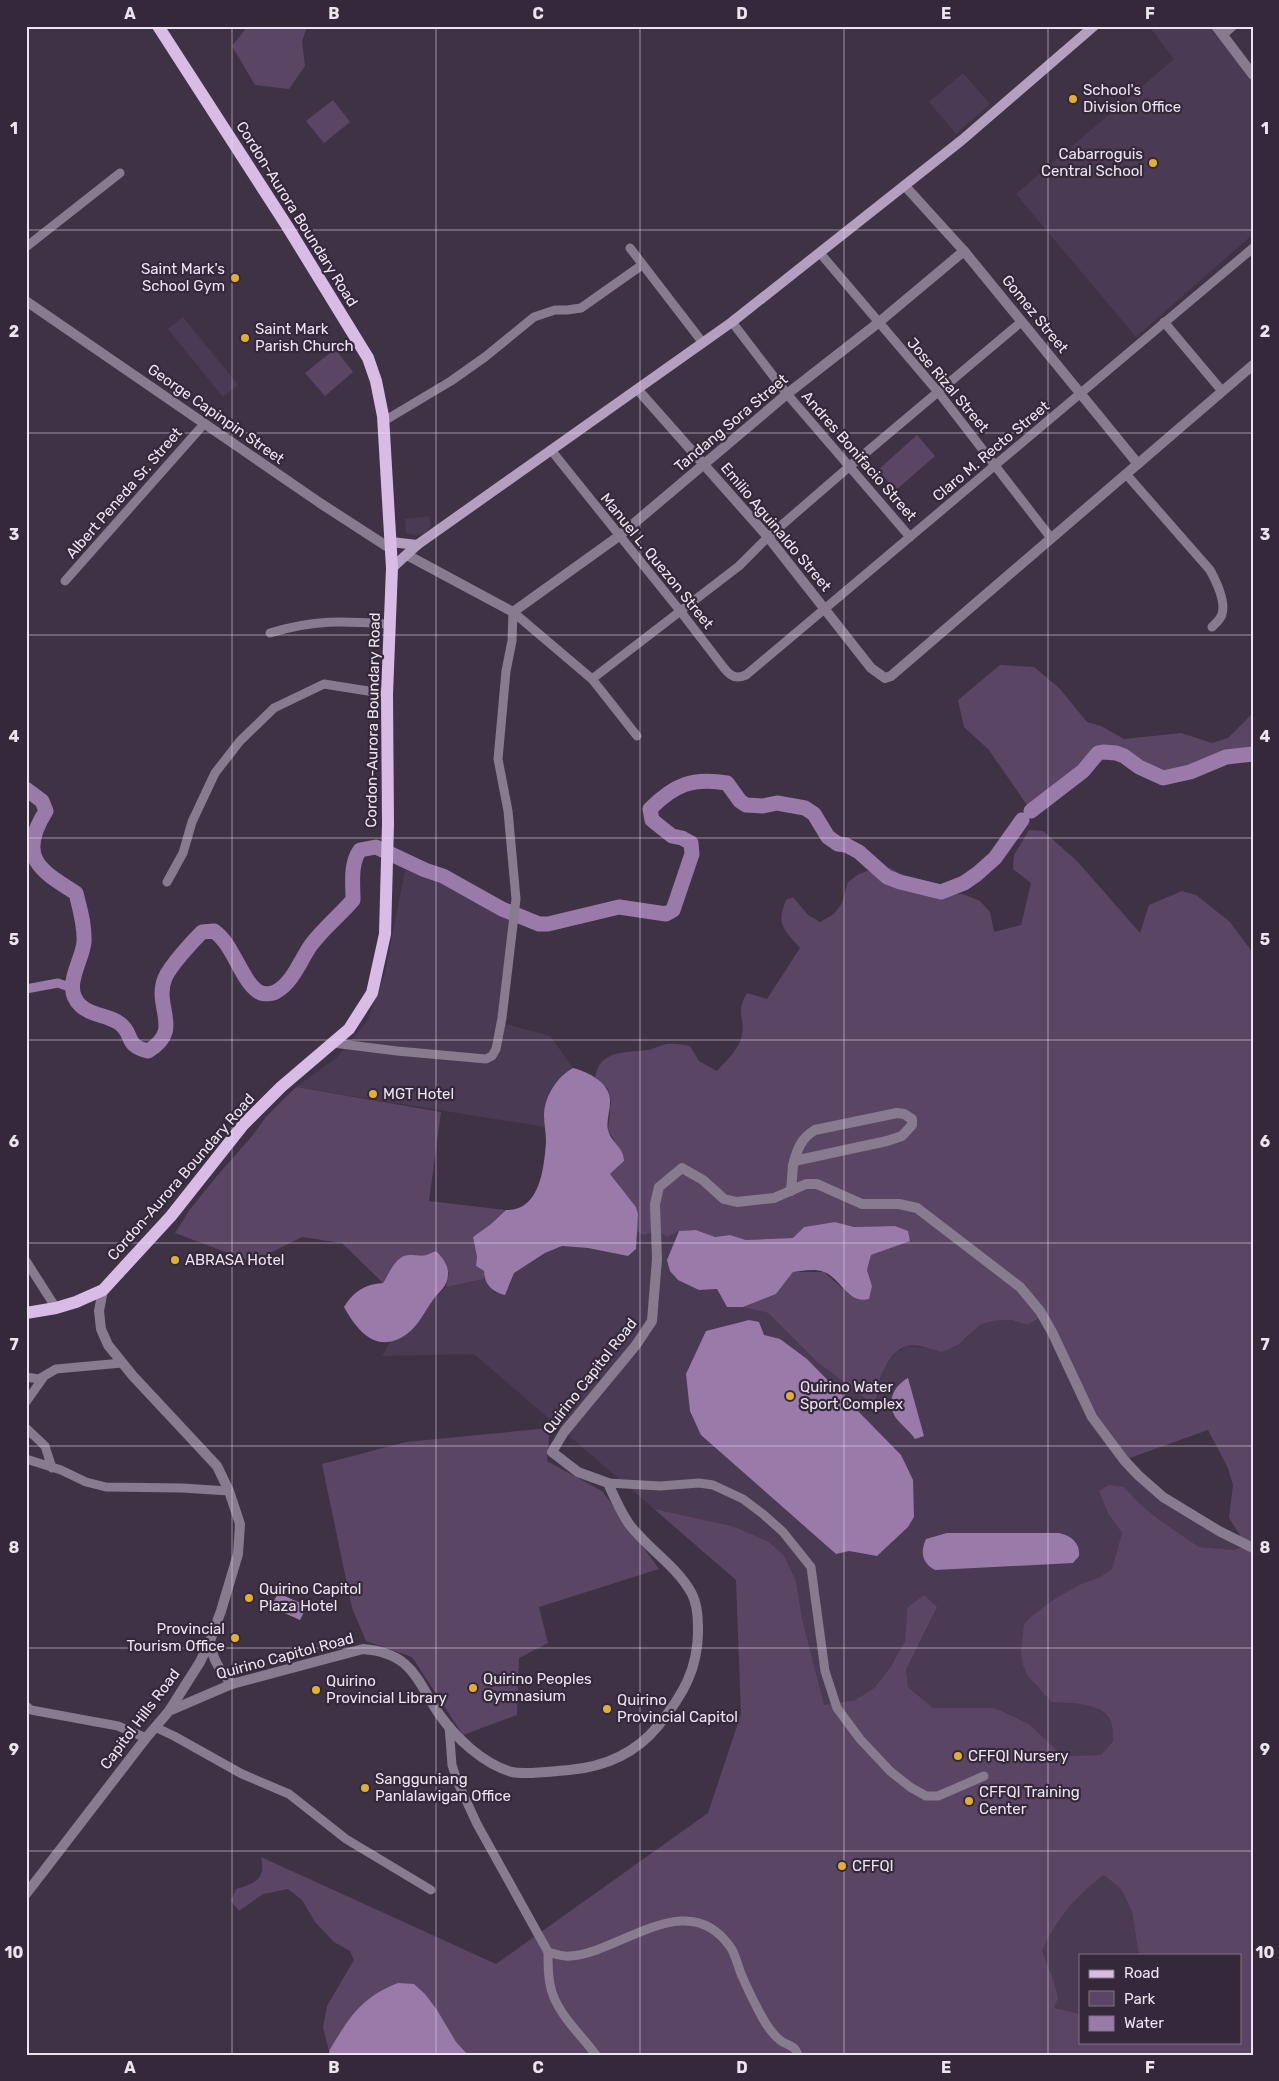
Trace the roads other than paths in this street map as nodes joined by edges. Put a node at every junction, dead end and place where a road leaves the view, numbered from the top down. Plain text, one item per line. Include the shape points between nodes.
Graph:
1 (158, 26) edge
2 (1094, 26) edge
3 (1233, 26) edge
4 (1219, 30) edge
5 (1253, 75) edge
6 (120, 173) dead end
7 (905, 186) junction
8 (26, 247) edge
9 (630, 248) dead end
10 (1252, 249) edge
11 (964, 251) junction
12 (820, 252) junction
13 (642, 265) junction
14 (26, 301) edge
15 (732, 322) junction
16 (1021, 322) junction
17 (1164, 322) junction
18 (878, 323) junction
19 (704, 343) junction
20 (1253, 365) edge
21 (638, 390) junction
22 (1222, 391) junction
23 (938, 393) junction
24 (1080, 393) junction
25 (787, 394) junction
26 (384, 421) junction
27 (204, 424) junction
28 (551, 450) junction
29 (996, 464) junction
30 (1138, 464) junction
31 (704, 466) junction
32 (850, 466) junction
33 (1126, 474) junction
34 (619, 536) junction
35 (768, 537) junction
36 (910, 537) junction
37 (1051, 538) junction
38 (391, 545) junction
39 (417, 545) junction
40 (407, 554) junction
41 (392, 568) junction
42 (65, 581) dead end
43 (824, 609) junction
44 (513, 612) junction
45 (681, 612) junction
46 (389, 624) junction
47 (1212, 627) dead end
48 (270, 633) dead end
49 (746, 674) joint
50 (592, 678) junction
51 (387, 694) junction
52 (637, 736) dead end
53 (167, 882) dead end
54 (333, 1043) junction
55 (794, 1161) junction
56 (791, 1191) junction
57 (26, 1261) edge
58 (103, 1290) junction
59 (56, 1308) junction
60 (26, 1313) edge
61 (122, 1363) junction
62 (26, 1376) edge
63 (43, 1377) junction
64 (26, 1402) edge
65 (26, 1428) edge
66 (26, 1459) edge
67 (52, 1468) junction
68 (608, 1483) junction
69 (229, 1491) junction
70 (1253, 1548) edge
71 (210, 1641) junction
72 (232, 1684) junction
73 (28, 1711) edge
74 (169, 1711) junction
75 (449, 1726) junction
76 (155, 1727) junction
77 (146, 1738) junction
78 (984, 1776) dead end
79 (431, 1890) dead end
80 (26, 1894) edge
81 (548, 1952) junction
82 (596, 2055) edge
83 (798, 2055) edge

1 - 26 main road, Cordon-Aurora Boundary Road via 368,358
2 - 7 main road
3 - 4 street
4 - 5 street
6 - 8 street
7 - 11 street, Gomez Street
7 - 12 main road
9 - 13 street
10 - 17 street, Claro M. Recto Street
11 - 16 street, Gomez Street
11 - 18 street, Tandang Sora Street
12 - 15 main road
12 - 18 street, Jose Rizal Street
13 - 19 street
13 - 26 street via 581,308 534,316 451,381
14 - 27 street, George Capinpin Street
15 - 19 main road
15 - 25 street, Andres Bonifacio Street
16 - 23 street
16 - 24 street, Gomez Street
17 - 22 street
17 - 24 street, Claro M. Recto Street
18 - 23 street, Jose Rizal Street
18 - 25 street, Tandang Sora Street
19 - 21 main road
20 - 22 street
21 - 28 main road
21 - 31 street, Emilio Aguinaldo Street
22 - 30 street
23 - 29 street, Jose Rizal Street
23 - 32 street
24 - 29 street, Claro M. Recto Street
24 - 30 street, Gomez Street
25 - 31 street, Tandang Sora Street
25 - 32 street, Andres Bonifacio Street
26 - 38 main road, Cordon-Aurora Boundary Road
27 - 38 street, George Capinpin Street
27 - 42 street, Albert Peneda Sr. Street
28 - 34 street, Manuel L. Quezon Street
28 - 39 main road
29 - 36 street, Claro M. Recto Street
29 - 37 street, Jose Rizal Street
30 - 33 street
31 - 34 street, Tandang Sora Street
31 - 35 street, Emilio Aguinaldo Street
32 - 35 street
32 - 36 street, Andres Bonifacio Street
33 - 37 street
33 - 47 street via 1215,578 1223,608 1222,615
34 - 44 street, Tandang Sora Street
34 - 45 street, Manuel L. Quezon Street
35 - 43 street, Emilio Aguinaldo Street
35 - 45 street via 739,566
36 - 43 street, Claro M. Recto Street
37 - 43 street, Emilio Aguinaldo Street via 885,678 871,668
38 - 39 main road
38 - 41 main road, Cordon-Aurora Boundary Road
39 - 40 main road
40 - 41 main road
40 - 44 street
41 - 46 main road, Cordon-Aurora Boundary Road
43 - 49 street, Claro M. Recto Street
44 - 50 street
44 - 54 street via 498,759 508,811 516,899 496,1049 490,1057
45 - 49 street, Manuel L. Quezon Street via 728,673 736,678
45 - 50 street
46 - 48 street via 323,621 298,624
46 - 51 main road, Cordon-Aurora Boundary Road
50 - 52 street
51 - 53 street via 324,684 274,708 240,740 215,773 192,822 183,853
51 - 54 main road, Cordon-Aurora Boundary Road via 385,934 372,992 350,1029
54 - 58 main road, Cordon-Aurora Boundary Road via 243,1125 171,1216
55 - 55 street via 894,1138 908,1131 912,1118 898,1113 815,1130 802,1140
55 - 56 street
56 - 68 street, Quirino Capitol Road via 774,1198 737,1202 724,1199 703,1180 682,1168 659,1187 655,1204 652,1321 564,1432 552,1452 578,1472
56 - 70 street, Quirino Capitol Road via 806,1184 818,1184 862,1204 899,1204 917,1208 996,1268 1020,1287 1040,1311 1092,1417 1124,1460 1163,1497
57 - 59 street
58 - 59 main road, Cordon-Aurora Boundary Road
58 - 61 street, Capitol Hills Road via 99,1312 102,1329 108,1345
59 - 60 main road, Cordon-Aurora Boundary Road
61 - 63 street via 56,1369
61 - 69 street, Capitol Hills Road via 217,1466
62 - 63 street via 35,1380
63 - 64 street
65 - 67 street via 45,1446
66 - 67 street
67 - 69 street via 106,1487
68 - 75 street, Quirino Capitol Road via 629,1523 693,1595 698,1616 696,1660 677,1703 651,1735 630,1753 578,1769 514,1772 501,1768 479,1755
68 - 78 street via 713,1485 743,1499 763,1514 783,1532 811,1567 825,1671 837,1708 860,1738 890,1771 926,1796 938,1796
69 - 71 street, Capitol Hills Road via 240,1524 238,1554
71 - 72 street via 212,1655
71 - 74 street, Capitol Hills Road
72 - 74 street, Quirino Capitol Road
72 - 75 street, Quirino Capitol Road via 354,1651 371,1650 399,1659 417,1675
73 - 77 street via 118,1726
74 - 76 street, Capitol Hills Road
75 - 81 street via 452,1765 458,1783 477,1824
76 - 77 street, Capitol Hills Road
76 - 79 street via 242,1774 289,1794 346,1839
77 - 80 street, Capitol Hills Road
81 - 82 street via 552,1994
81 - 83 street via 569,1957 589,1953 651,1927 678,1922 706,1926 732,1949 743,1978 772,2033 792,2045

